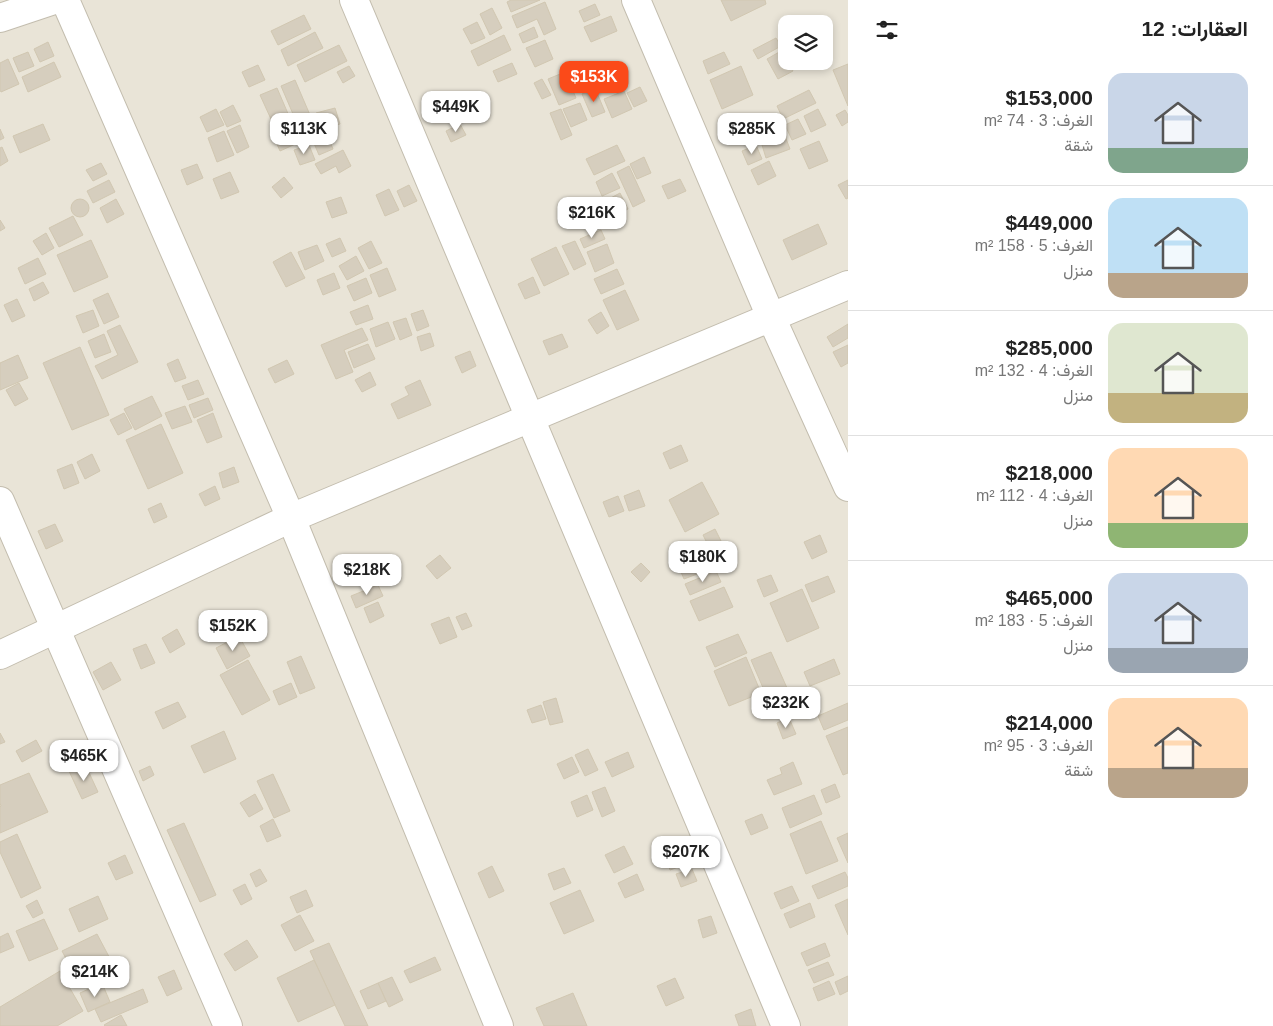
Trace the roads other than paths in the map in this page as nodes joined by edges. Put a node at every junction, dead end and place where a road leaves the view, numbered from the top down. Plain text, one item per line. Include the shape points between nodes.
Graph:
1 (54, 0) edge
2 (65, 0) edge
3 (354, 0) edge
4 (636, 0) edge
5 (0, 18) edge
6 (848, 284) edge
7 (771, 317) junction
8 (531, 418) junction
9 (848, 487) edge
10 (0, 501) edge
11 (291, 518) junction
12 (55, 629) junction
13 (0, 655) edge
14 (228, 1026) edge
15 (499, 1026) edge
16 (786, 1026) edge

1 - 5 street
2 - 11 street
3 - 8 street
4 - 7 street
6 - 7 street
7 - 8 street
7 - 9 street
8 - 11 street
8 - 16 street
10 - 12 street
11 - 12 street
11 - 15 street
12 - 13 street
12 - 14 street

